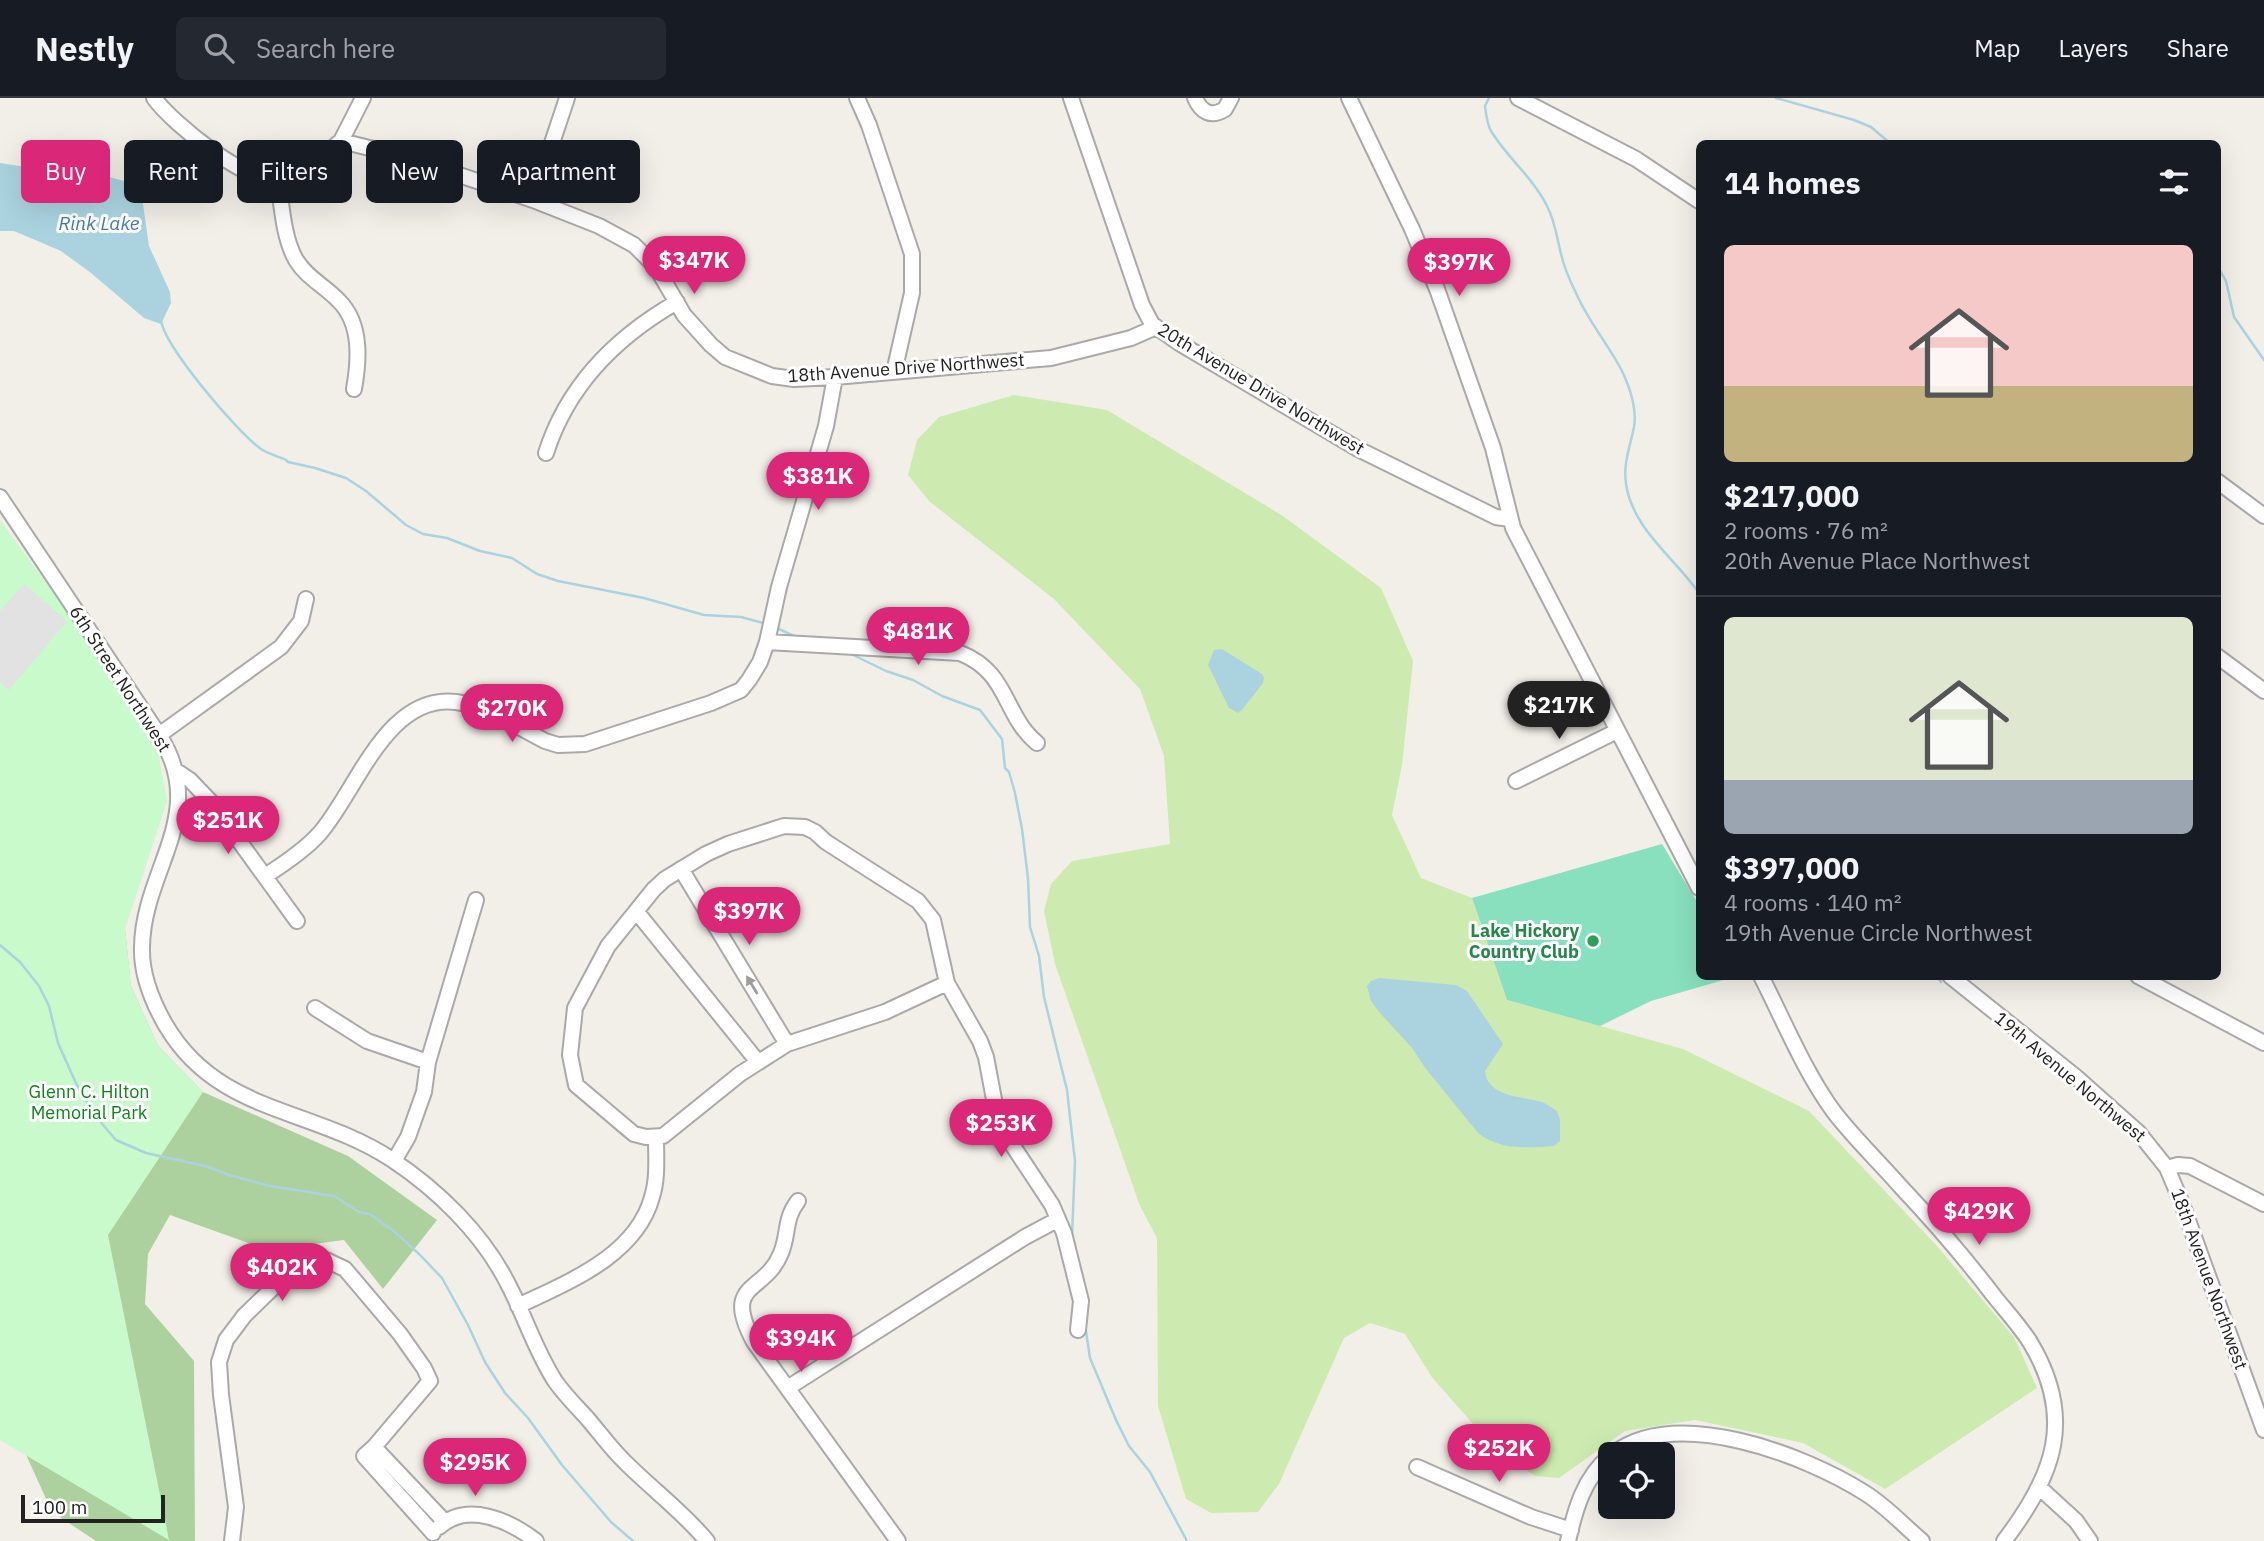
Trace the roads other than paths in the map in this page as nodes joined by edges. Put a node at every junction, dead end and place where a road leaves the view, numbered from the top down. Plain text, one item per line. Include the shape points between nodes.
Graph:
1 (154, 98) edge
2 (363, 98) edge
3 (567, 98) edge
4 (857, 98) edge
5 (1071, 98) edge
6 (1195, 98) edge
7 (1231, 98) edge
8 (1349, 98) edge
9 (1518, 98) edge
10 (342, 140) edge
11 (553, 140) edge
12 (352, 144) edge
13 (237, 167) edge
14 (477, 181) edge
15 (1696, 199) edge
16 (282, 203) edge
17 (541, 203) edge
18 (677, 302) junction
19 (1156, 327) junction
20 (894, 372) junction
21 (835, 377) junction
22 (354, 389) dead end
23 (546, 453) dead end
24 (2221, 484) edge
25 (0, 497) edge
26 (2264, 516) edge
27 (1510, 519) junction
28 (306, 599) dead end
29 (767, 642) junction
30 (2221, 659) edge
31 (2262, 685) edge
32 (1617, 731) junction
33 (159, 735) junction
34 (1037, 743) dead end
35 (175, 770) junction
36 (1516, 781) dead end
37 (681, 869) junction
38 (265, 876) junction
39 (1696, 882) edge
40 (476, 900) dead end
41 (636, 911) junction
42 (298, 921) dead end
43 (1763, 980) edge
44 (1955, 980) edge
45 (2146, 980) edge
46 (947, 983) junction
47 (315, 1007) dead end
48 (2264, 1043) edge
49 (787, 1044) junction
50 (428, 1062) junction
51 (758, 1062) junction
52 (656, 1138) junction
53 (394, 1161) junction
54 (2167, 1168) junction
55 (798, 1201) dead end
56 (2264, 1204) edge
57 (1057, 1220) junction
58 (517, 1306) junction
59 (1078, 1330) dead end
60 (789, 1387) junction
61 (2264, 1430) edge
62 (1636, 1442) edge
63 (374, 1447) junction
64 (1417, 1467) dead end
65 (1598, 1468) edge
66 (2040, 1489) junction
67 (445, 1522) junction
68 (1569, 1536) edge
69 (432, 1537) edge
70 (232, 1541) edge
71 (536, 1541) edge
72 (707, 1541) edge
73 (898, 1541) edge
74 (1922, 1541) edge
75 (2004, 1541) edge
76 (2090, 1541) edge

1 - 13 street
2 - 10 street
3 - 11 street
4 - 20 street via 912,254 912,293
5 - 19 street, 20th Avenue Drive Northwest via 1142,305
6 - 7 street via 1210,114 1225,110
8 - 27 street via 1437,289 1493,447
9 - 15 street via 1626,154
12 - 14 street, 18th Avenue Drive Northwest
16 - 22 street via 289,244 298,262 339,301 353,323
17 - 18 street, 18th Avenue Drive Northwest via 634,245 656,267
18 - 21 street, 18th Avenue Drive Northwest via 711,345 737,363 781,378
18 - 23 street via 626,335 590,371 560,416
19 - 20 street, 18th Avenue Drive Northwest via 1051,358
19 - 27 street, 20th Avenue Drive Northwest via 1358,449 1496,517
20 - 21 street, 18th Avenue Drive Northwest
21 - 29 street
24 - 26 street
25 - 33 street, 6th Street Northwest
27 - 32 street
28 - 33 street via 300,621 281,647
29 - 34 street via 960,653 978,662 999,684 1027,735
29 - 38 street via 756,672 741,690 585,744 558,745 467,704 448,701 422,707 394,724 320,833
30 - 31 street
32 - 36 street
32 - 39 street
33 - 35 street, 6th Street Northwest
35 - 38 street via 211,802
35 - 53 street, 6th Street Northwest via 178,816 149,908 142,947 147,982 164,1022 191,1060 223,1086 345,1134
37 - 41 street via 659,884
37 - 46 street via 728,844 784,827 805,828 926,909 937,932
49 -> 37 street
38 - 42 street
40 - 50 street
41 - 51 street
41 - 52 street via 608,946 575,1009 570,1063 576,1085 634,1133
43 - 66 street via 1834,1111 1968,1261 2038,1356 2051,1389 2055,1424 2050,1463
44 - 54 street, 19th Avenue Northwest via 2123,1118
45 - 48 street
46 - 49 street via 886,1012
46 - 57 street via 980,1041 1006,1133
47 - 50 street via 367,1041
49 - 51 street
50 - 53 street via 414,1125
51 - 52 street via 670,1132
52 - 58 street via 653,1196 640,1226 583,1275
53 - 58 street, 6th Street Northwest via 480,1239
54 - 56 street via 2190,1166
54 - 61 street, 18th Avenue Northwest
55 - 60 street via 789,1216 781,1255 751,1286 742,1314 754,1342
57 - 59 street via 1081,1301
57 - 60 street
58 - 72 street, 6th Street Northwest via 556,1382 617,1454
60 - 73 street
62 - 74 street via 1676,1433 1770,1449 1864,1492
63 - 67 street
63 - 69 street via 364,1455 366,1460
63 - 70 street via 430,1381 400,1334 345,1269 326,1260 303,1262 244,1316 222,1349 220,1383 236,1507
64 - 68 street
65 - 68 street via 1581,1495
66 - 75 street
66 - 76 street via 2076,1521
67 - 69 street
67 - 71 street via 466,1515 498,1519

